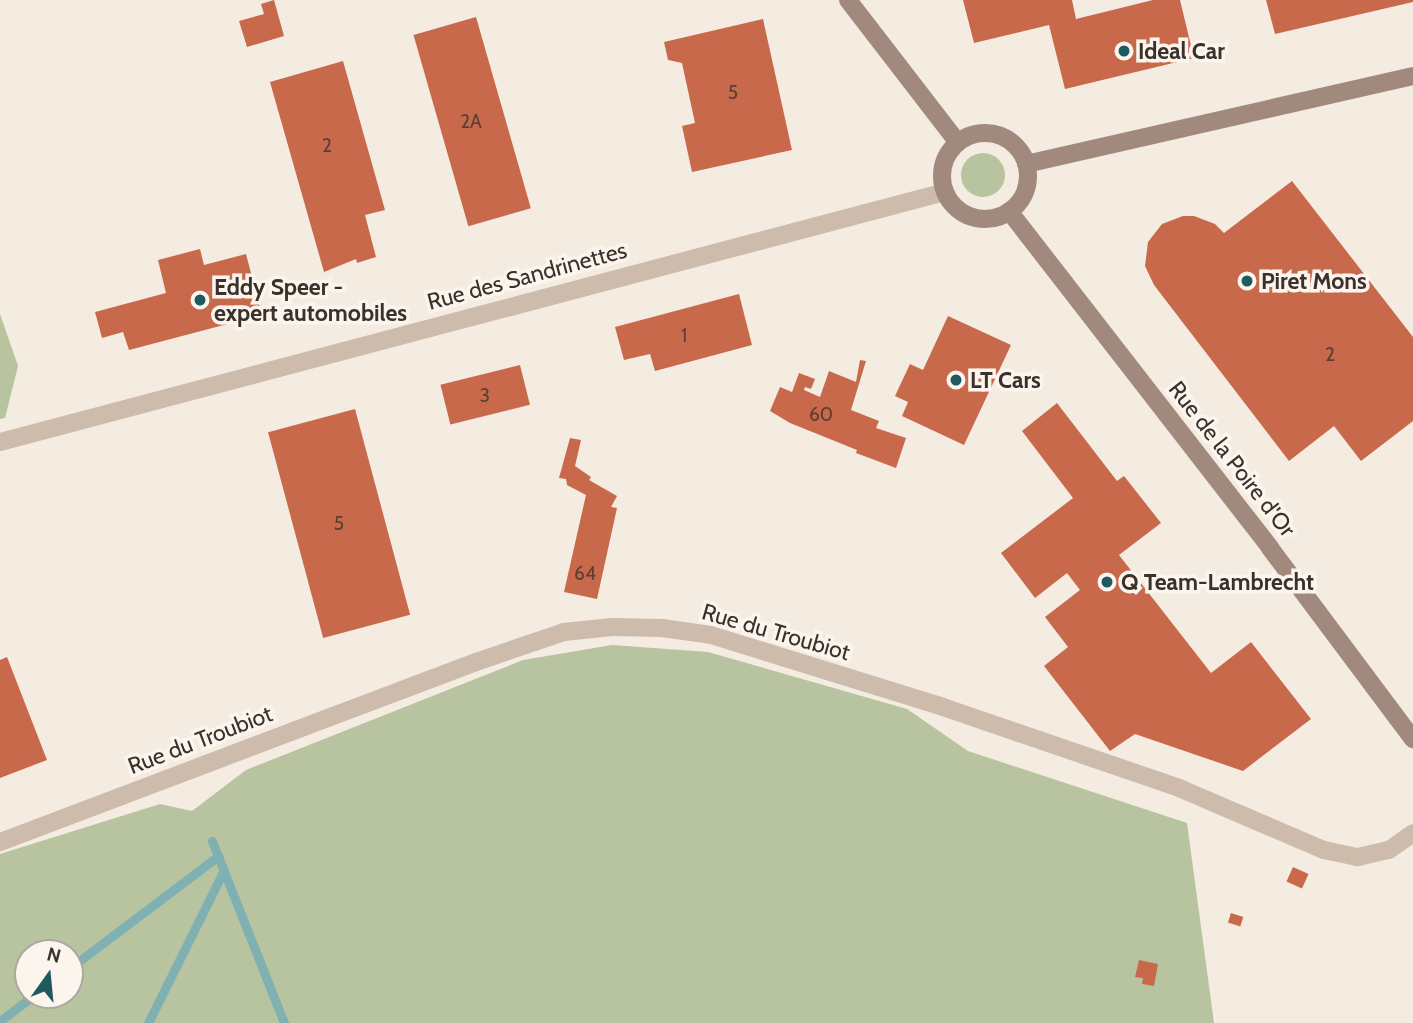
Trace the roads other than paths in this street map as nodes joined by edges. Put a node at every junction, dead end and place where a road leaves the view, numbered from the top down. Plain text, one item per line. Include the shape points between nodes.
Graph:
1 (848, 0) edge
2 (1413, 76) edge
3 (958, 143) junction
4 (1026, 164) junction
5 (945, 192) junction
6 (1009, 211) junction
7 (0, 442) edge
8 (1413, 739) edge
9 (1413, 833) edge
10 (0, 842) edge

1 - 3 street
2 - 4 street
3 - 4 street via 970,136 998,135 1020,151
3 - 5 street via 943,165
4 - 6 street via 1025,191
5 - 6 street via 972,217 997,217
5 - 7 street, Rue des Sandrinettes
6 - 8 street, Rue de la Poire d'Or
9 - 10 street, Rue du Troubiot via 1389,850 1358,857 1324,850 1179,788 943,706 711,635 612,627 564,632 477,662

